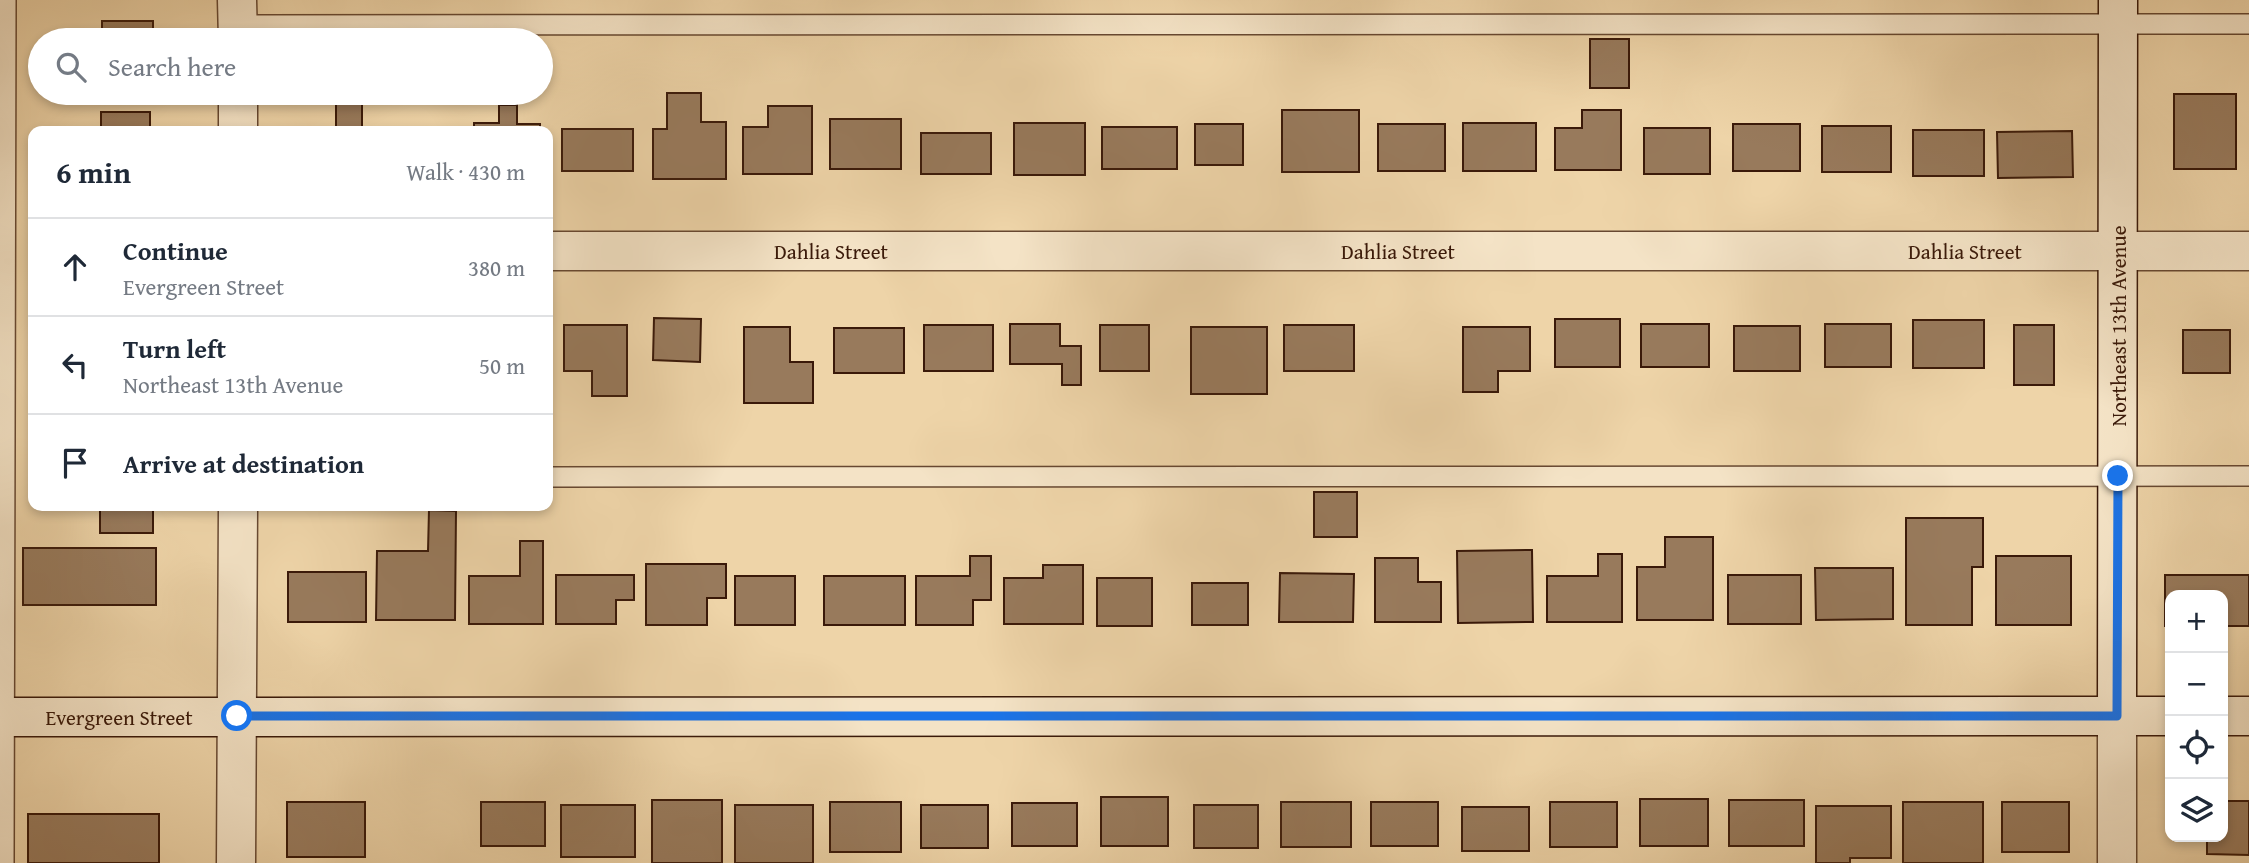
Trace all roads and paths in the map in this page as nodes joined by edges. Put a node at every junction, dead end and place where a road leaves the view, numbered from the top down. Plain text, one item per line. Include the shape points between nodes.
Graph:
1 (6, 0) edge
2 (2118, 12) edge
3 (238, 22) edge
4 (2249, 24) edge
5 (238, 105) edge
6 (238, 126) edge
7 (553, 251) edge
8 (2119, 251) junction
9 (2249, 251) edge
10 (2118, 476) junction
11 (2249, 476) edge
12 (553, 477) edge
13 (237, 511) edge
14 (2, 673) edge
15 (237, 716) junction
16 (2117, 716) junction
17 (2165, 716) edge
18 (2228, 716) edge
19 (2249, 716) edge
20 (2, 717) edge
21 (4, 863) edge
22 (236, 863) edge
23 (2117, 863) edge

1 - 14 lane
2 - 3 lane
2 - 4 lane
2 - 8 street, Northeast 13th Avenue
5 - 6 street
7 - 8 street, Dahlia Street
8 - 9 street, Dahlia Street
8 - 10 street, Northeast 13th Avenue
10 - 11 lane
10 - 12 lane
10 - 16 street, Northeast 13th Avenue
13 - 15 street
14 - 20 lane
15 - 16 street, Evergreen Street
15 - 20 street, Evergreen Street
15 - 22 street
16 - 17 street, Evergreen Street
16 - 23 street, Northeast 13th Avenue
18 - 19 street
20 - 21 lane

